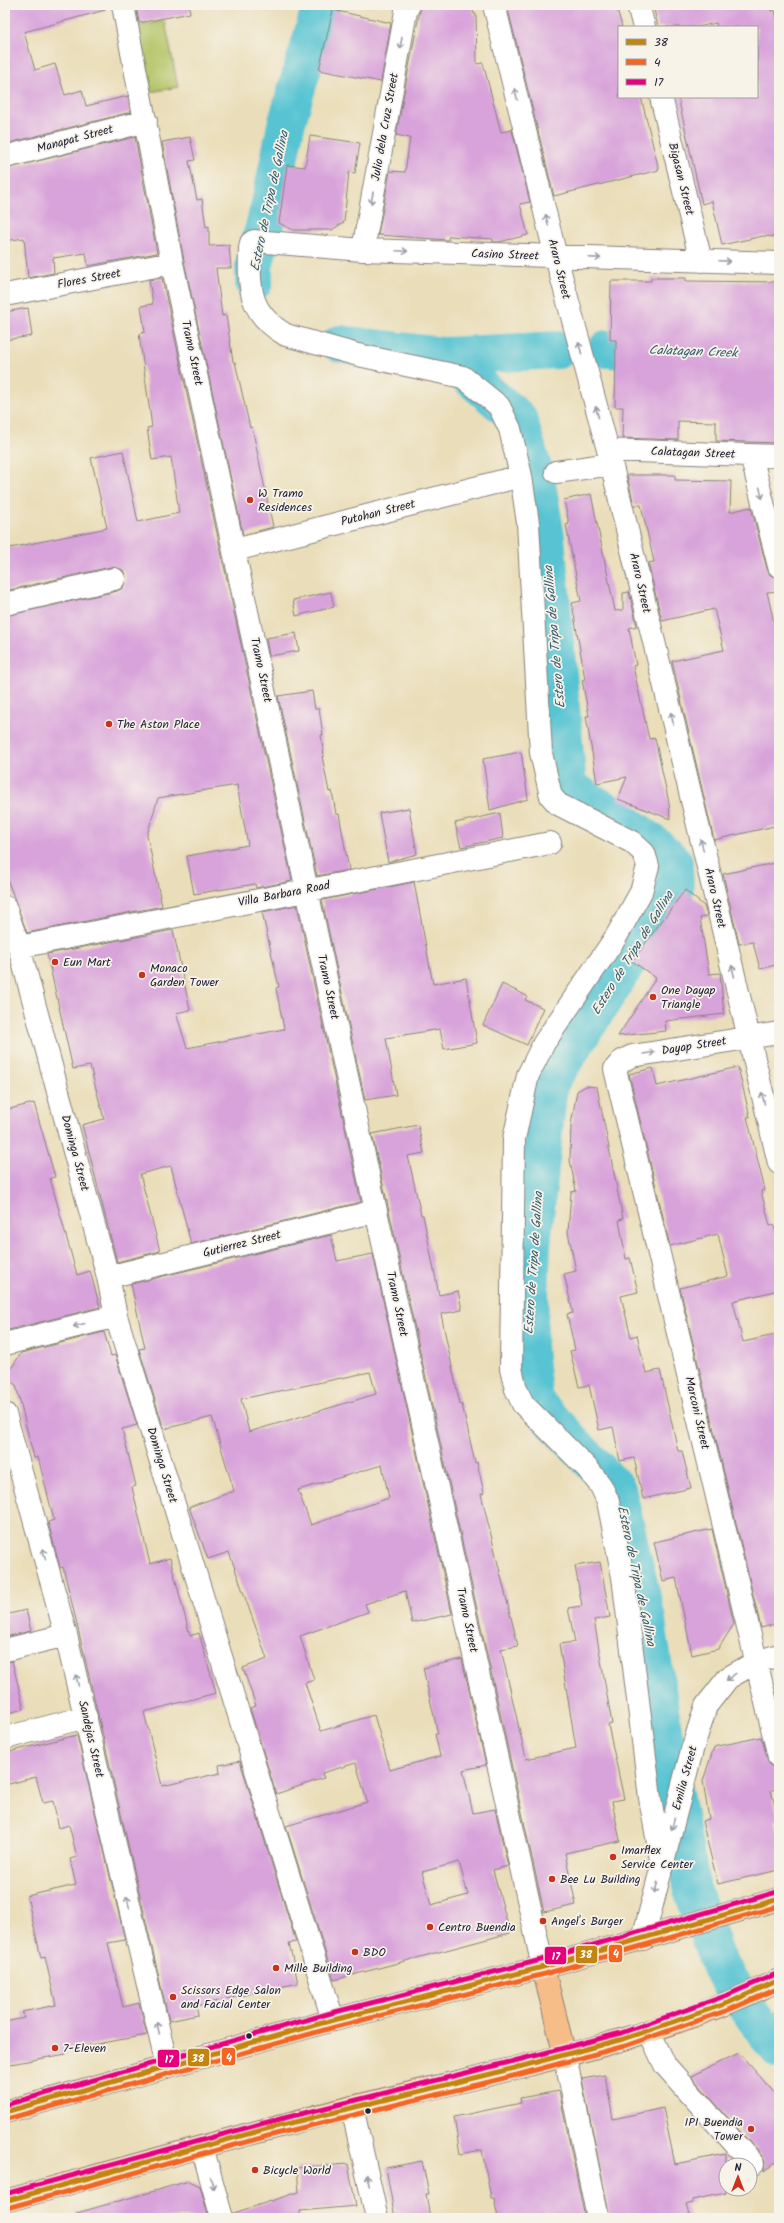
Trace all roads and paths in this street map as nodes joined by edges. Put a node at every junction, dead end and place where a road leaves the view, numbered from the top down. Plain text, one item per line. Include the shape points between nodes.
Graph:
1 (123, 5) edge
2 (409, 5) edge
3 (494, 5) edge
4 (638, 5) edge
5 (644, 26) edge
6 (661, 98) edge
7 (146, 121) junction
8 (5, 157) edge
9 (363, 250) junction
10 (556, 257) junction
11 (702, 261) junction
12 (172, 263) junction
13 (779, 263) edge
14 (5, 294) edge
15 (751, 455) junction
16 (779, 456) edge
17 (609, 457) junction
18 (556, 472) dead end
19 (521, 476) junction
20 (235, 550) junction
21 (779, 566) edge
22 (114, 579) dead end
23 (5, 604) edge
24 (550, 844) dead end
25 (307, 889) junction
26 (5, 906) edge
27 (19, 947) junction
28 (779, 1033) edge
29 (748, 1037) junction
30 (615, 1069) joint
31 (779, 1163) edge
32 (376, 1211) junction
33 (108, 1277) junction
34 (116, 1316) junction
35 (5, 1344) edge
36 (5, 1414) edge
37 (66, 1635) junction
38 (5, 1650) edge
39 (779, 1655) edge
40 (756, 1662) junction
41 (86, 1717) junction
42 (5, 1738) edge
43 (779, 1757) edge
44 (664, 1858) junction
45 (779, 1900) edge
46 (643, 1939) junction
47 (543, 1967) junction
48 (779, 1980) edge
49 (333, 2020) junction
50 (649, 2030) junction
51 (565, 2056) junction
52 (167, 2066) junction
53 (352, 2107) junction
54 (5, 2112) edge
55 (202, 2147) junction
56 (747, 2157) edge
57 (5, 2201) edge
58 (222, 2218) edge
59 (377, 2218) edge
60 (598, 2218) edge

1 - 7 street, Tramo Street
2 -> 9 street, Julio dela Cruz Street
10 -> 3 street, Araro Street
4 - 5 street
6 - 11 street, Bigasan Street
7 - 8 street, Manapat Street
7 - 12 street, Tramo Street
9 -> 10 street, Casino Street
9 - 19 street, Casino Street via 254,241 251,243 249,282 252,297 266,322 286,335 358,355 463,377 499,406 510,429
10 -> 11 street, Casino Street
17 -> 10 street, Araro Street
11 -> 13 street, Casino Street
12 - 14 street, Flores Street
12 - 20 street, Tramo Street
15 - 16 street, Calatagan Street
15 - 17 street, Calatagan Street
15 -> 21 street
17 - 18 street, Calatagan Street
29 -> 17 street, Araro Street
19 - 20 street, Putohan Street
19 - 44 street via 528,523 541,753 551,796 558,804 632,842 644,853 648,866 641,892 616,937 544,1043 528,1075 514,1139 511,1369 523,1404 588,1469 601,1486 608,1501 623,1577 650,1798
20 - 25 street, Tramo Street
22 - 23 street
24 - 25 street, Villa Barbara Road
25 - 27 street, Villa Barbara Road
25 - 32 street, Tramo Street
26 - 27 street, Dominga Street
27 - 33 street, Dominga Street
28 - 29 street, Dayap Street
30 -> 29 street, Dayap Street via 622,1061 632,1056
31 -> 29 street, Araro Street
30 - 40 street, Marconi Street
32 - 33 street, Gutierrez Street
32 - 47 street, Tramo Street
33 - 34 street, Dominga Street
34 -> 35 street
34 - 49 street, Dominga Street
37 -> 36 street, Sandejas Street
37 - 38 street
41 -> 37 street, Sandejas Street
39 - 40 street, Emilia Street
40 - 43 street, Marconi Street
40 -> 44 street, Emilia Street via 728,1678 706,1706
41 - 42 street
52 -> 41 street, Sandejas Street
44 -> 46 street, Emilia Street
45 - 46 main road
46 - 47 main road
47 - 49 main road
47 - 51 main road
48 - 50 main road via 722,2006
49 - 52 main road
50 - 51 main road
50 - 56 street via 665,2065
51 - 53 main road
51 - 60 street
52 - 54 main road
53 - 55 main road
59 -> 53 street
55 - 57 main road
55 -> 58 street

